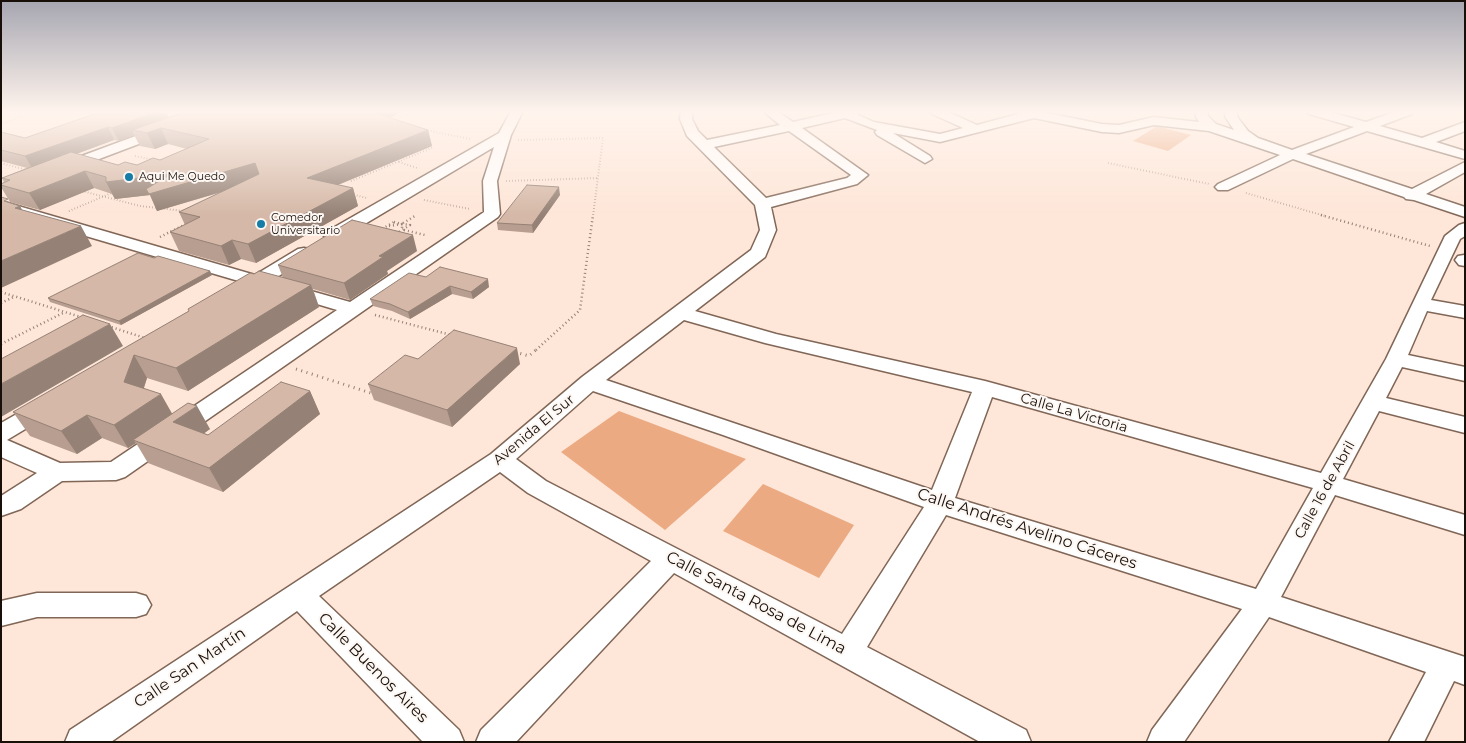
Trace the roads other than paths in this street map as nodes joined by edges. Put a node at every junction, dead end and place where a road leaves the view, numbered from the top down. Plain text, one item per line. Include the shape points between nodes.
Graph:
1 (703, 145) edge
2 (122, 146) edge
3 (487, 146) edge
4 (498, 146) edge
5 (816, 146) edge
6 (904, 146) edge
7 (1265, 146) edge
8 (1315, 146) edge
9 (1432, 146) edge
10 (1290, 155) junction
11 (1465, 155) edge
12 (926, 159) dead end
13 (1465, 166) edge
14 (44, 175) edge
15 (1223, 187) road end
16 (1411, 196) junction
17 (764, 204) junction
18 (1, 206) edge
19 (1465, 212) edge
20 (1465, 228) edge
21 (1459, 257) edge
22 (256, 282) junction
23 (231, 296) edge
24 (1420, 304) junction
25 (353, 309) junction
26 (1465, 312) edge
27 (681, 313) junction
28 (1396, 360) junction
29 (1465, 374) edge
30 (590, 382) junction
31 (985, 388) junction
32 (58, 400) edge
33 (1372, 402) junction
34 (1465, 425) edge
35 (1, 434) edge
36 (1, 446) edge
37 (500, 460) junction
38 (56, 472) junction
39 (1329, 484) junction
40 (940, 503) junction
41 (1, 506) edge
42 (1465, 525) edge
43 (670, 559) junction
44 (299, 595) junction
45 (1262, 603) junction
46 (136, 605) dead end
47 (1, 614) edge
48 (848, 651) junction
49 (1456, 668) edge
50 (82, 742) edge
51 (447, 742) edge
52 (493, 742) edge
53 (1014, 742) edge
54 (1164, 742) edge
55 (1406, 742) edge

1 - 17 street
2 - 14 street
3 - 22 street
4 - 25 street via 490,181 492,214
5 - 17 street via 861,176
6 - 12 street
7 - 10 street
8 - 10 street
9 - 11 street
10 - 15 street
10 - 16 street
13 - 16 street
16 - 19 street
17 - 27 street, Avenida El Sur via 768,230 759,253
18 - 22 street
20 - 21 street, Calle 16 de Abril via 1453,236
21 - 24 street, Calle 16 de Abril
22 - 23 street
22 - 25 street
24 - 26 street
24 - 28 street, Calle 16 de Abril
25 - 38 street via 116,471
27 - 30 street, Avenida El Sur
27 - 31 street, Calle La Victoria via 772,339
28 - 29 street
28 - 33 street, Calle 16 de Abril
30 - 37 street, Avenida El Sur
30 - 40 street, Calle Andrés Avelino Cáceres
31 - 39 street, Calle La Victoria
31 - 40 street
32 - 35 street
33 - 34 street
33 - 39 street, Calle 16 de Abril
36 - 38 street
37 - 43 street, Calle Santa Rosa de Lima via 537,487
37 - 44 street, Avenida El Sur
38 - 41 street
39 - 42 street, Calle La Victoria
39 - 45 street, Calle 16 de Abril
40 - 45 street, Calle Andrés Avelino Cáceres
40 - 48 street
43 - 48 street, Calle Santa Rosa de Lima
43 - 52 street
44 - 50 street, Calle San Martín
44 - 51 street, Calle Buenos Aires
45 - 49 street, Calle Andrés Avelino Cáceres
45 - 54 street, Calle 16 de Abril
46 - 47 street via 36,605
48 - 53 street, Calle Santa Rosa de Lima
49 - 55 street

